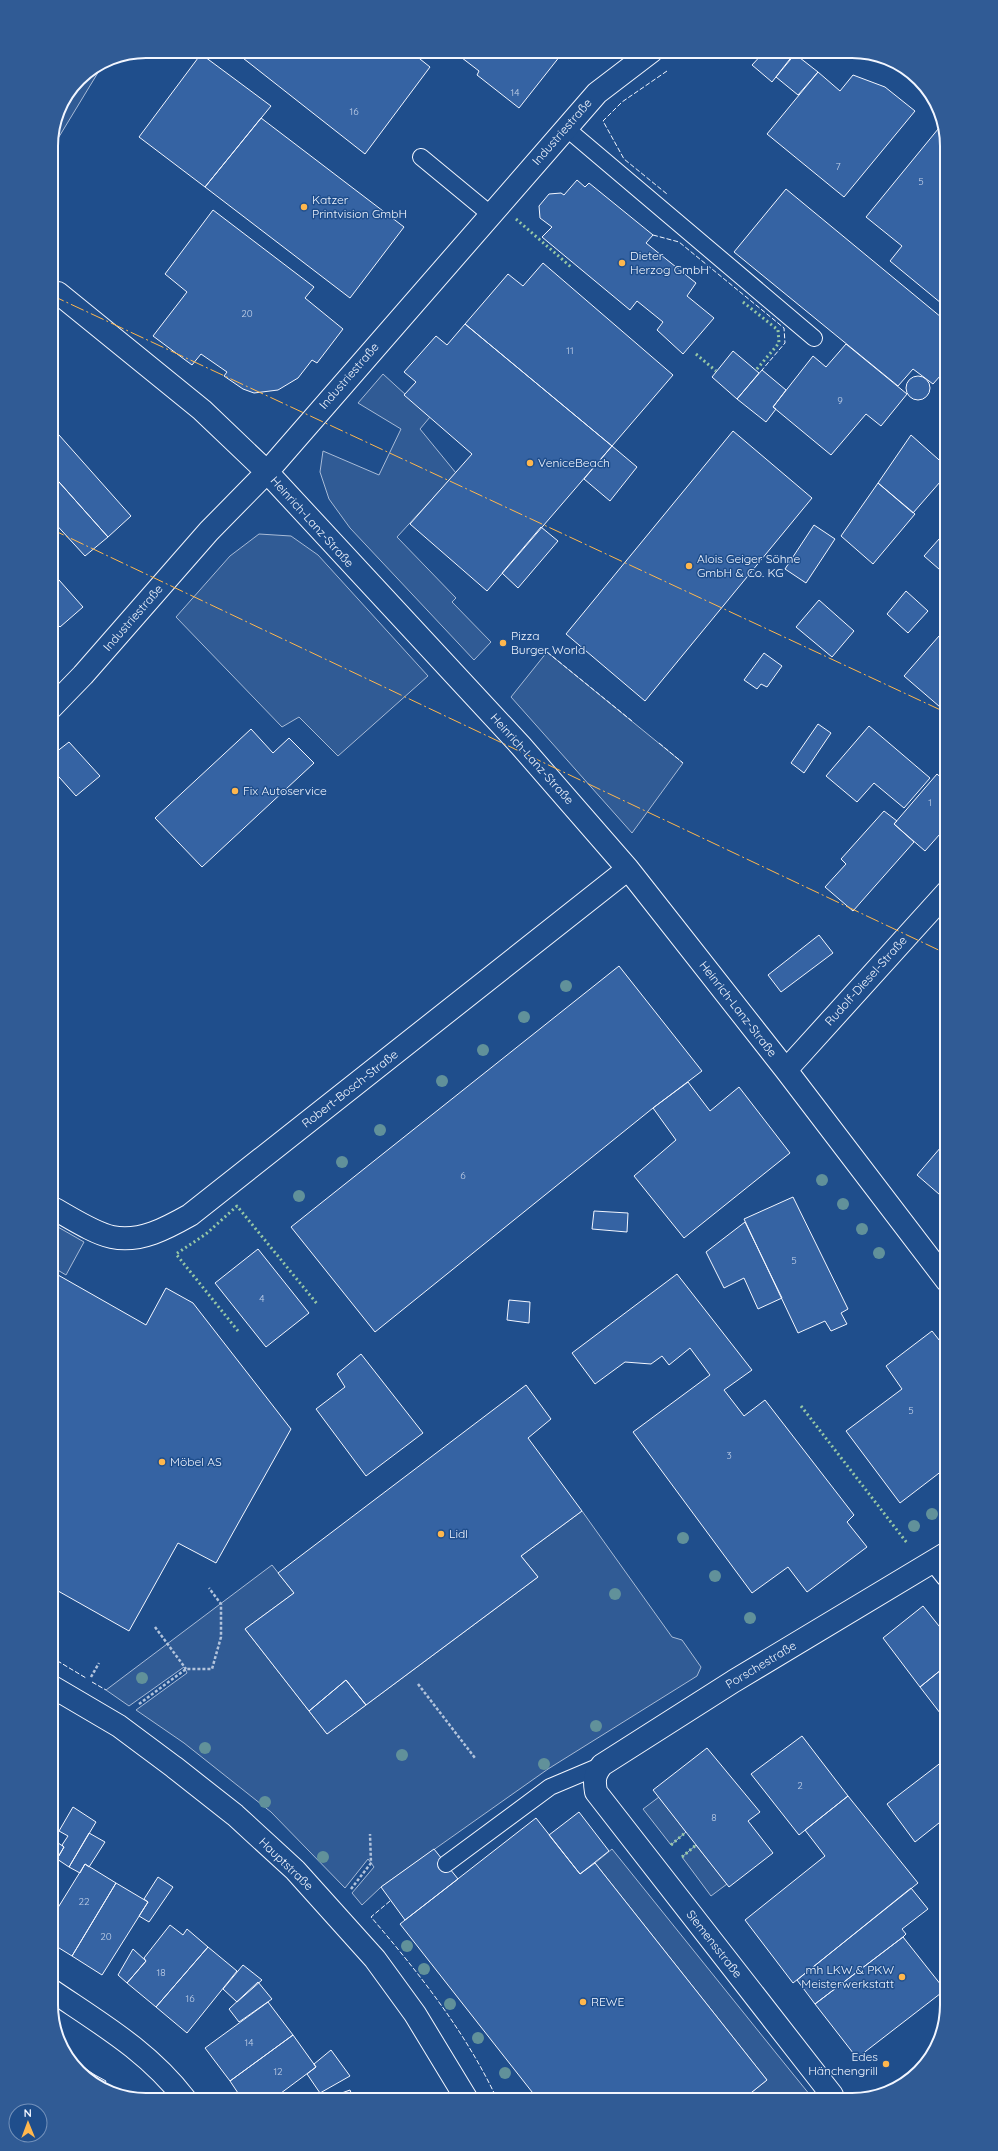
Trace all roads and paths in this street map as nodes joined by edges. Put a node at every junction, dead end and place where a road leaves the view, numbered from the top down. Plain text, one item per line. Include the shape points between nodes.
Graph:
1 (643, 58) edge
2 (566, 128) junction
3 (421, 157) dead end
4 (490, 214) junction
5 (58, 293) dead end
6 (814, 338) dead end
7 (267, 472) junction
8 (58, 701) edge
9 (628, 869) junction
10 (940, 900) edge
11 (786, 1070) junction
12 (58, 1210) edge
13 (940, 1272) edge
14 (940, 1565) edge
15 (209, 1588) dead end
16 (155, 1627) dead end
17 (186, 1669) junction
18 (418, 1684) dead end
19 (58, 1690) edge
20 (118, 1726) junction
21 (475, 1758) dead end
22 (602, 1765) junction
23 (370, 1834) dead end
24 (446, 1864) dead end
25 (333, 1911) junction
26 (58, 1995) edge
27 (179, 2093) edge
28 (463, 2093) edge
29 (830, 2093) edge

1 - 2 street, Industriestraße via 596,93
2 - 4 street, Industriestraße
2 - 6 lane
3 - 4 lane
4 - 7 street, Industriestraße
5 - 7 street, Heinrich-Lanz-Straße via 202,410
7 - 8 street, Industriestraße via 209,531 83,676
7 - 9 street, Heinrich-Lanz-Straße via 521,746
9 - 11 street, Heinrich-Lanz-Straße
9 - 12 street, Robert-Bosch-Straße via 190,1215 163,1230 143,1236 112,1237
10 - 11 street, Rudolf-Diesel-Straße
11 - 13 street, Heinrich-Lanz-Straße
14 - 22 street, Porschestraße via 734,1681
15 - 17 path via 221,1604 221,1636 212,1669
16 - 17 path
17 - 20 path via 132,1708
18 - 21 path
19 - 20 street, Hauptstraße
20 - 25 street, Hauptstraße via 236,1815
22 - 24 lane via 550,1787
22 - 29 street, Siemensstraße via 594,1779 596,1792
23 - 25 path via 371,1862
25 - 28 street, Hauptstraße via 375,1960 415,2014
26 - 27 street via 129,2042 160,2070

